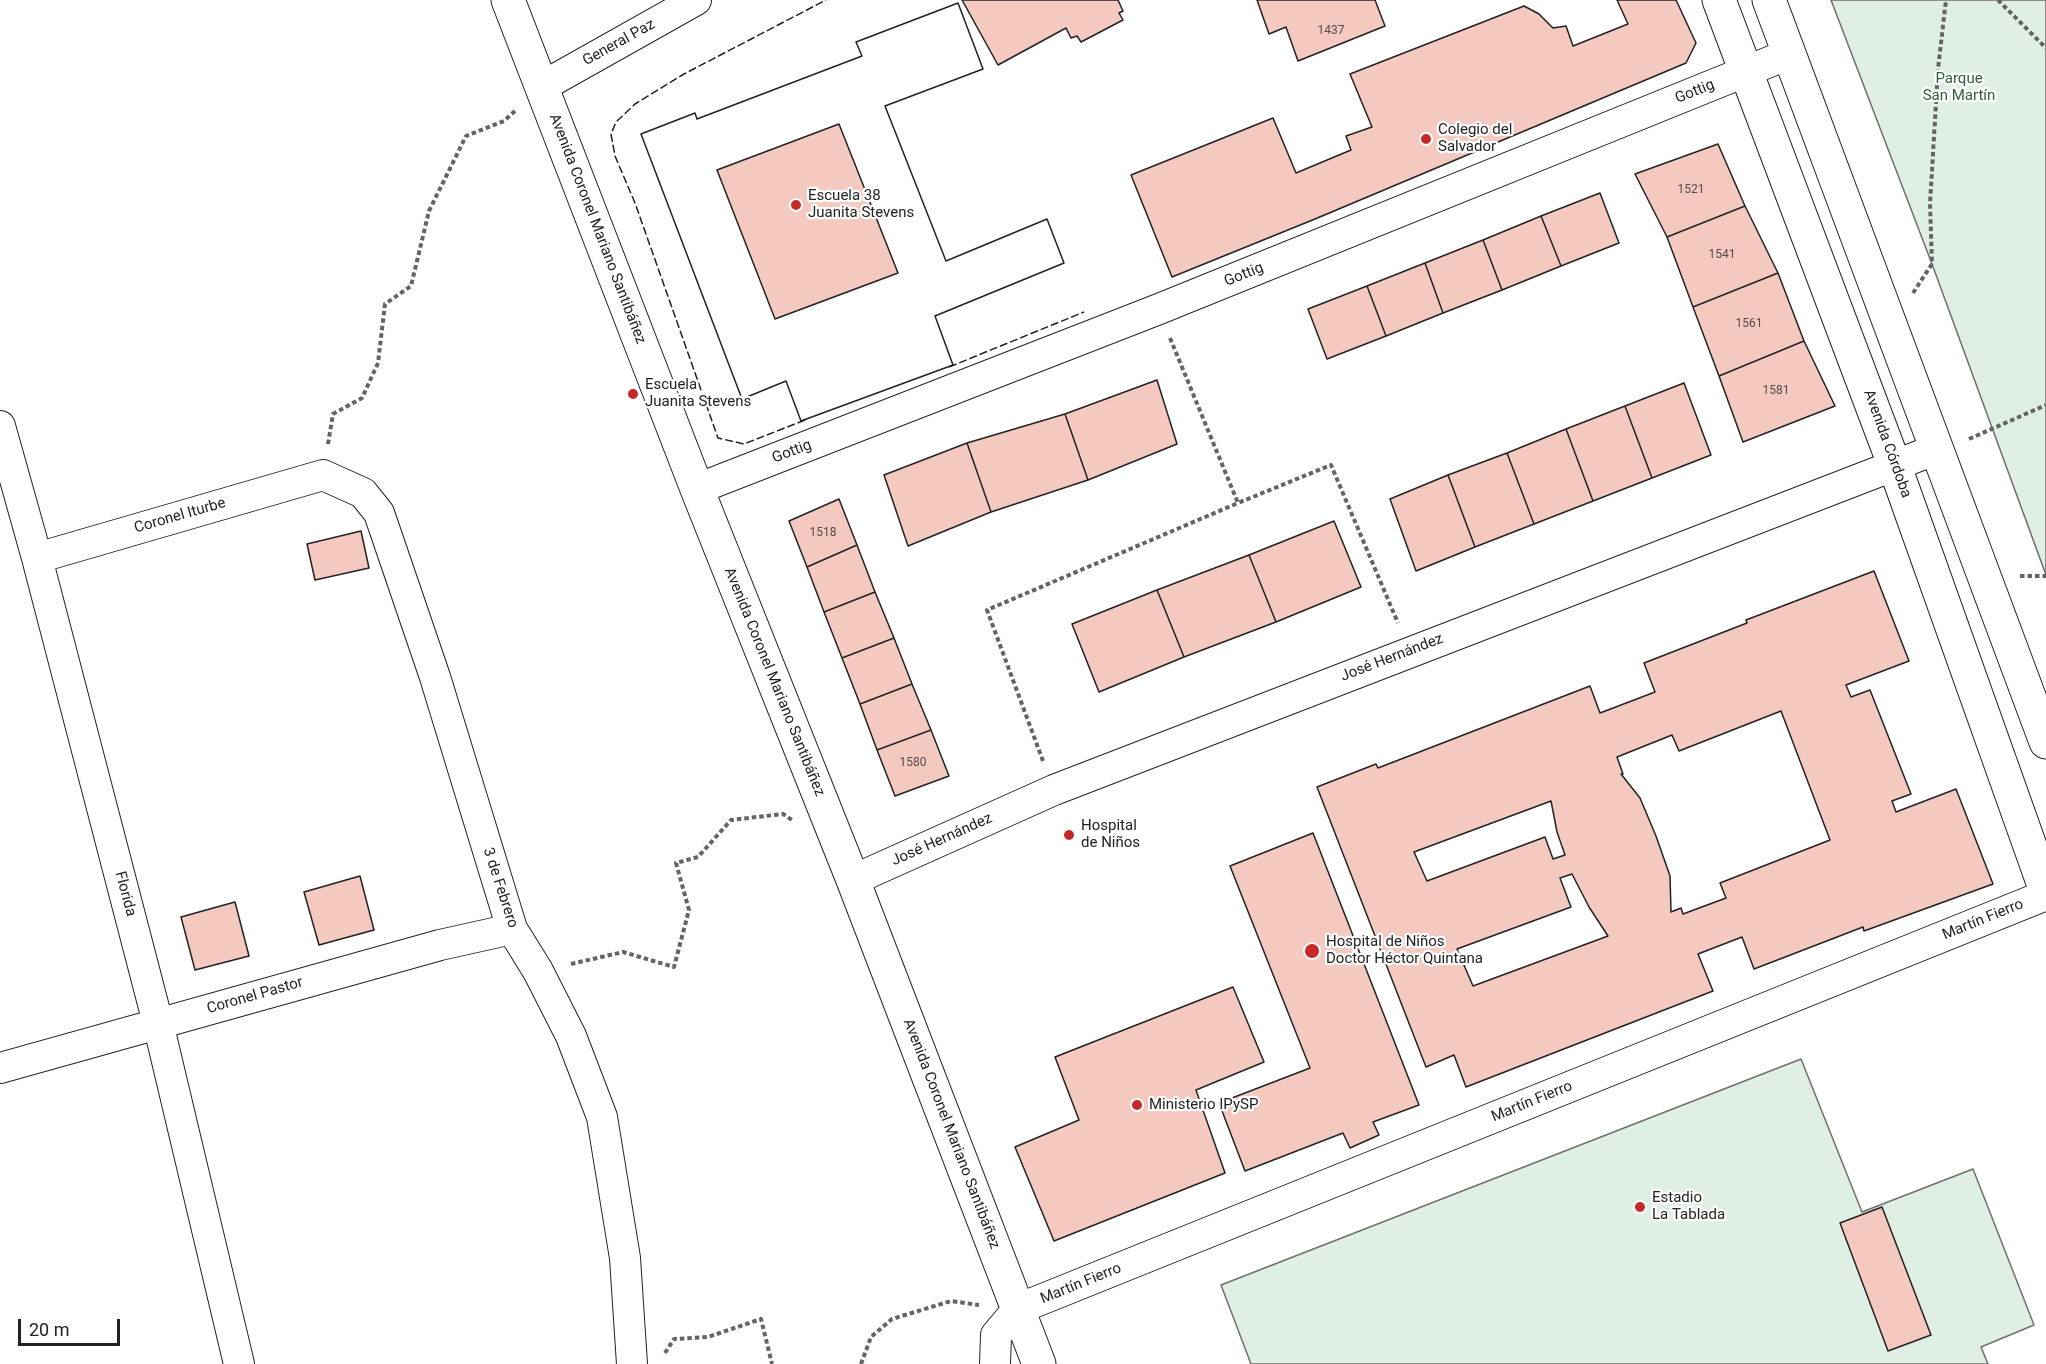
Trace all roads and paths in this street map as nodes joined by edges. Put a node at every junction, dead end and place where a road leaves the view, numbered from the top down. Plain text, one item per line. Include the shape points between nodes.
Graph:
1 (508, 0) edge
2 (696, 0) edge
3 (1719, 0) edge
4 (1769, 0) edge
5 (1946, 0) edge
6 (1998, 0) edge
7 (2046, 48) edge
8 (1789, 54) junction
9 (1747, 71) junction
10 (543, 86) junction
11 (504, 121) dead end
12 (1159, 309) junction
13 (1892, 326) junction
14 (2046, 405) edge
15 (333, 414) dead end
16 (0, 426) edge
17 (1969, 439) dead end
18 (1937, 449) junction
19 (4, 460) edge
20 (1894, 464) junction
21 (323, 475) joint
22 (697, 489) junction
23 (1238, 503) junction
24 (37, 558) junction
25 (1409, 652) junction
26 (2046, 742) edge
27 (1054, 790) junction
28 (764, 817) dead end
29 (853, 880) junction
30 (2046, 893) edge
31 (512, 929) junction
32 (538, 971) junction
33 (158, 1023) junction
34 (0, 1068) edge
35 (1018, 1309) junction
36 (663, 1356) dead end
37 (239, 1364) edge
38 (632, 1364) edge
39 (772, 1364) edge
40 (861, 1364) edge
41 (995, 1364) edge
42 (1039, 1364) edge

1 - 10 main road, Avenida Coronel Mariano Santibáñez
2 - 10 street, General Paz
3 - 9 main road, Avenida Córdoba
4 - 8 main road
5 - 13 path via 1930,204 1932,264
6 - 7 path
8 - 9 street, Gottig
8 - 13 main road
9 - 12 street, Gottig
9 - 20 main road, Avenida Córdoba
10 - 22 main road, Avenida Coronel Mariano Santibáñez
11 - 15 path via 466,136 429,211 411,286 385,304 378,363 362,398
12 - 22 street, Gottig
12 - 23 path
13 - 18 main road
14 - 17 path
16 - 19 street, Florida
18 - 20 street, José Hernández
18 - 26 main road
19 - 24 street, Florida
20 - 25 street, José Hernández
20 - 30 main road, Avenida Córdoba
21 - 24 street, Coronel Iturbe
21 - 31 street, 3 de Febrero via 363,493 379,513 435,677
22 - 29 main road, Avenida Coronel Mariano Santibáñez
23 - 25 path via 1331,465
23 - 27 path via 987,610
24 - 33 street, Florida
25 - 27 street, José Hernández
27 - 29 street, José Hernández
28 - 32 path via 731,820 698,857 676,863 689,910 674,967 623,952
29 - 35 main road, Avenida Coronel Mariano Santibáñez
30 - 35 street, Martín Fierro
31 - 32 street, 3 de Febrero
31 - 33 street, Coronel Pastor via 440,945
32 - 38 street, 3 de Febrero via 571,1036 602,1117 626,1258
33 - 34 street, Coronel Pastor
33 - 37 street, Florida
35 - 40 path via 951,1301 892,1319 871,1337
35 - 41 street via 996,1335
35 - 42 main road, Avenida Coronel Mariano Santibáñez
36 - 39 path via 674,1339 708,1337 761,1319

